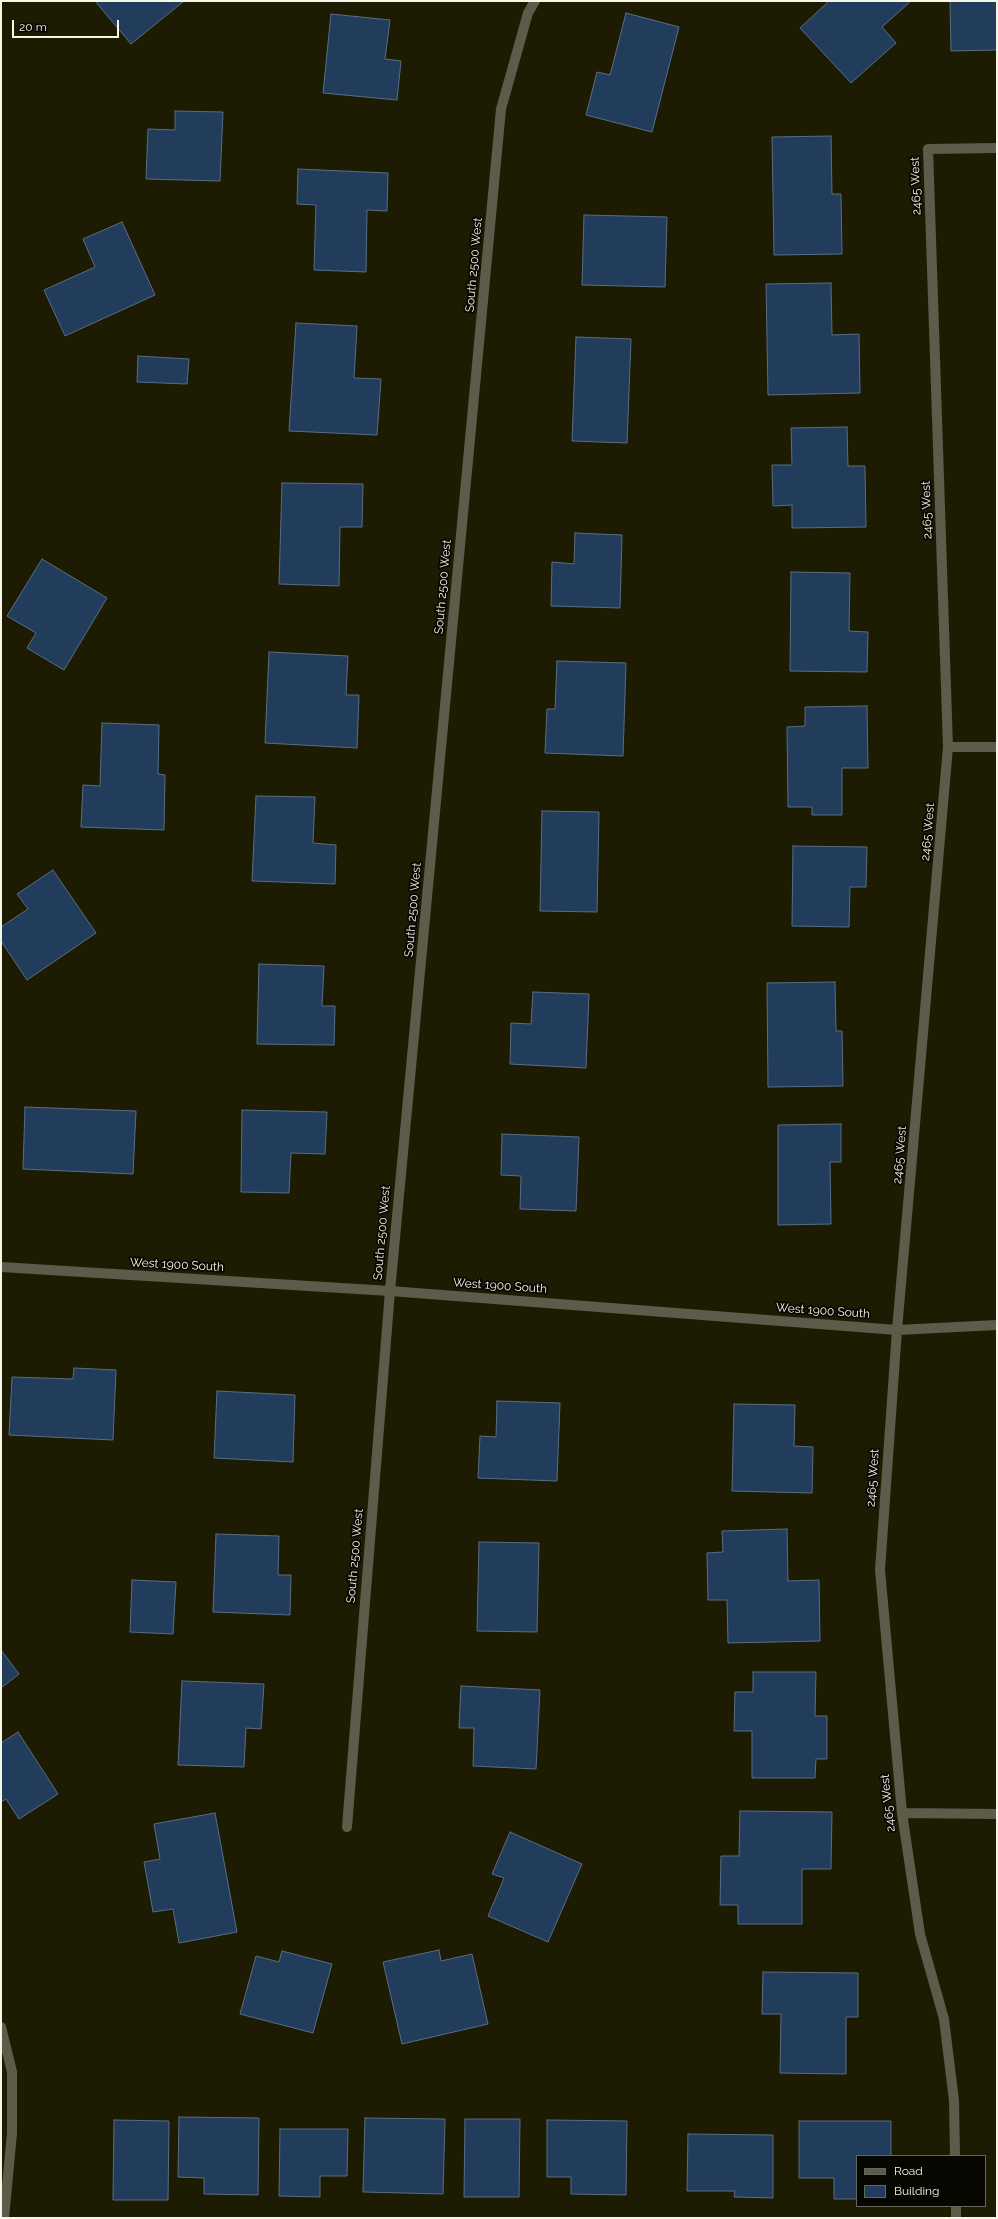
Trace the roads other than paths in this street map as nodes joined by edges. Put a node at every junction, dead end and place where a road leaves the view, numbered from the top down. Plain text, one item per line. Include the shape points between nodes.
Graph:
1 (535, 1) edge
2 (997, 148) edge
3 (997, 746) edge
4 (948, 747) junction
5 (1, 1267) edge
6 (390, 1290) junction
7 (997, 1325) edge
8 (897, 1330) junction
9 (902, 1813) junction
10 (997, 1814) edge
11 (347, 1827) dead end
12 (1, 2027) edge
13 (955, 2155) edge
14 (956, 2207) edge
15 (4, 2218) edge
16 (956, 2218) edge

1 - 6 street, South 2500 West via 528,13 501,109
2 - 4 street, 2465 West via 928,149
3 - 4 street
4 - 8 street, 2465 West
5 - 6 street, West 1900 South
6 - 8 street, West 1900 South
6 - 11 street, South 2500 West
7 - 8 street, West 1900 South
8 - 9 street, 2465 West via 880,1570
9 - 10 street
9 - 13 street, 2465 West via 920,1934 944,2018 954,2101
12 - 15 street via 12,2072 12,2133
14 - 16 street

